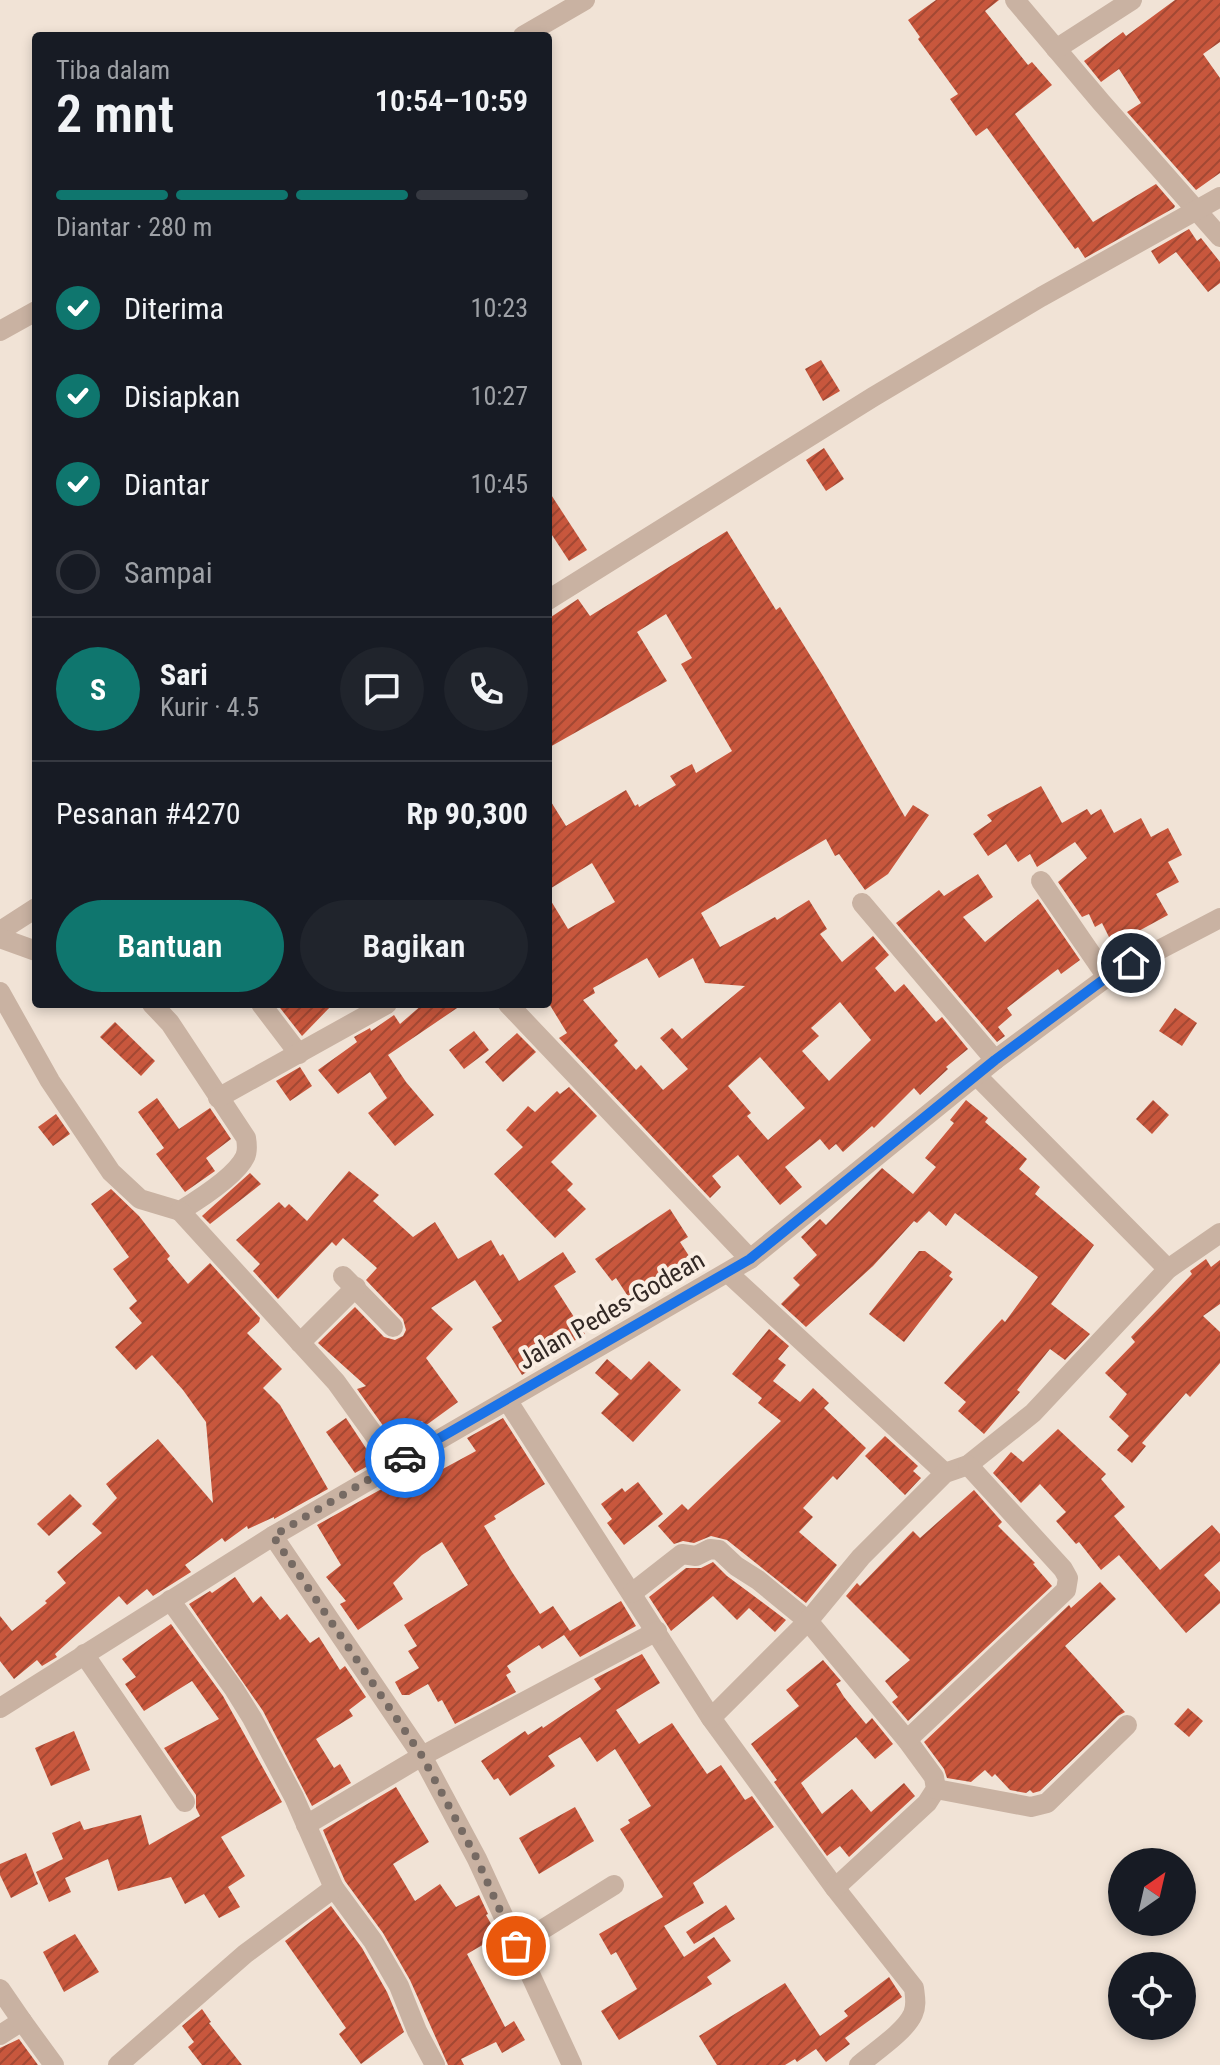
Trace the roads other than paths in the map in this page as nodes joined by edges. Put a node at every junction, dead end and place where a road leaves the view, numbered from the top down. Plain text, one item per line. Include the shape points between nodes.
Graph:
1 (585, 0) edge
2 (1015, 0) edge
3 (1132, 0) edge
4 (530, 32) edge
5 (1056, 49) junction
6 (1220, 197) edge
7 (1196, 211) junction
8 (1220, 237) edge
9 (32, 313) edge
10 (0, 331) edge
11 (552, 598) edge
12 (1041, 881) dead end
13 (32, 911) edge
14 (869, 911) dead end
15 (1220, 918) edge
16 (0, 931) edge
17 (0, 938) edge
18 (32, 950) edge
19 (1107, 977) junction
20 (0, 992) edge
21 (156, 1008) edge
22 (264, 1008) edge
23 (380, 1008) edge
24 (512, 1008) edge
25 (299, 1054) junction
26 (995, 1060) junction
27 (977, 1076) junction
28 (218, 1098) junction
29 (180, 1211) junction
30 (1220, 1233) edge
31 (750, 1259) junction
32 (1168, 1269) junction
33 (728, 1273) junction
34 (393, 1327) dead end
35 (300, 1343) junction
36 (507, 1400) junction
37 (395, 1464) junction
38 (968, 1465) junction
39 (945, 1473) junction
40 (273, 1536) junction
41 (632, 1593) junction
42 (170, 1600) junction
43 (808, 1621) junction
44 (657, 1631) junction
45 (84, 1654) junction
46 (0, 1708) edge
47 (711, 1718) junction
48 (1127, 1725) dead end
49 (907, 1740) junction
50 (422, 1756) junction
51 (936, 1789) junction
52 (185, 1802) dead end
53 (306, 1825) junction
54 (614, 1885) dead end
55 (334, 1888) junction
56 (835, 1888) junction
57 (516, 1946) junction
58 (0, 1989) edge
59 (22, 2021) junction
60 (0, 2035) edge
61 (562, 2061) edge
62 (54, 2065) edge
63 (118, 2065) edge
64 (435, 2065) edge
65 (859, 2065) edge

1 - 4 street
2 - 5 street
3 - 5 street
5 - 7 street
6 - 7 street
7 - 8 street
7 - 11 street via 873,397
9 - 10 street
12 - 19 street
13 - 16 street
14 - 26 street
15 - 19 street, Jalan Pedes-Godean
17 - 18 street
19 - 26 street, Jalan Pedes-Godean
20 - 29 street via 50,1081 111,1172 140,1199
21 - 28 street
22 - 25 street
23 - 25 street
24 - 31 street
25 - 28 street
26 - 27 street, Jalan Pedes-Godean
27 - 31 street, Jalan Pedes-Godean
27 - 32 street
28 - 29 street via 246,1138 245,1158 206,1195
29 - 35 street
30 - 32 street
31 - 33 street, Jalan Pedes-Godean
32 - 38 street via 1033,1413
33 - 36 street, Jalan Pedes-Godean
33 - 39 street
34 - 35 street via 350,1282
35 - 37 street via 336,1382
36 - 37 street, Jalan Pedes-Godean
36 - 41 street
37 - 40 street, Jalan Pedes-Godean
38 - 39 street
38 - 49 street via 1063,1569 1066,1590
39 - 43 street via 861,1557
40 - 42 street, Jalan Pedes-Godean
40 - 50 street
41 - 43 street via 676,1557 715,1548
41 - 44 street
42 - 45 street, Jalan Pedes-Godean
42 - 53 street via 240,1699
43 - 47 street
43 - 49 street
44 - 47 street
44 - 50 street
45 - 46 street, Jalan Pedes-Godean
45 - 52 street
47 - 56 street
48 - 51 street via 1047,1803 1031,1807
49 - 51 street via 934,1777
50 - 53 street
50 - 57 street
51 - 56 street
53 - 55 street
54 - 57 street
55 - 63 street via 245,1954
55 - 64 street via 399,1986
56 - 65 street via 914,1988 913,2015
57 - 61 street
58 - 59 street
59 - 60 street
59 - 62 street

